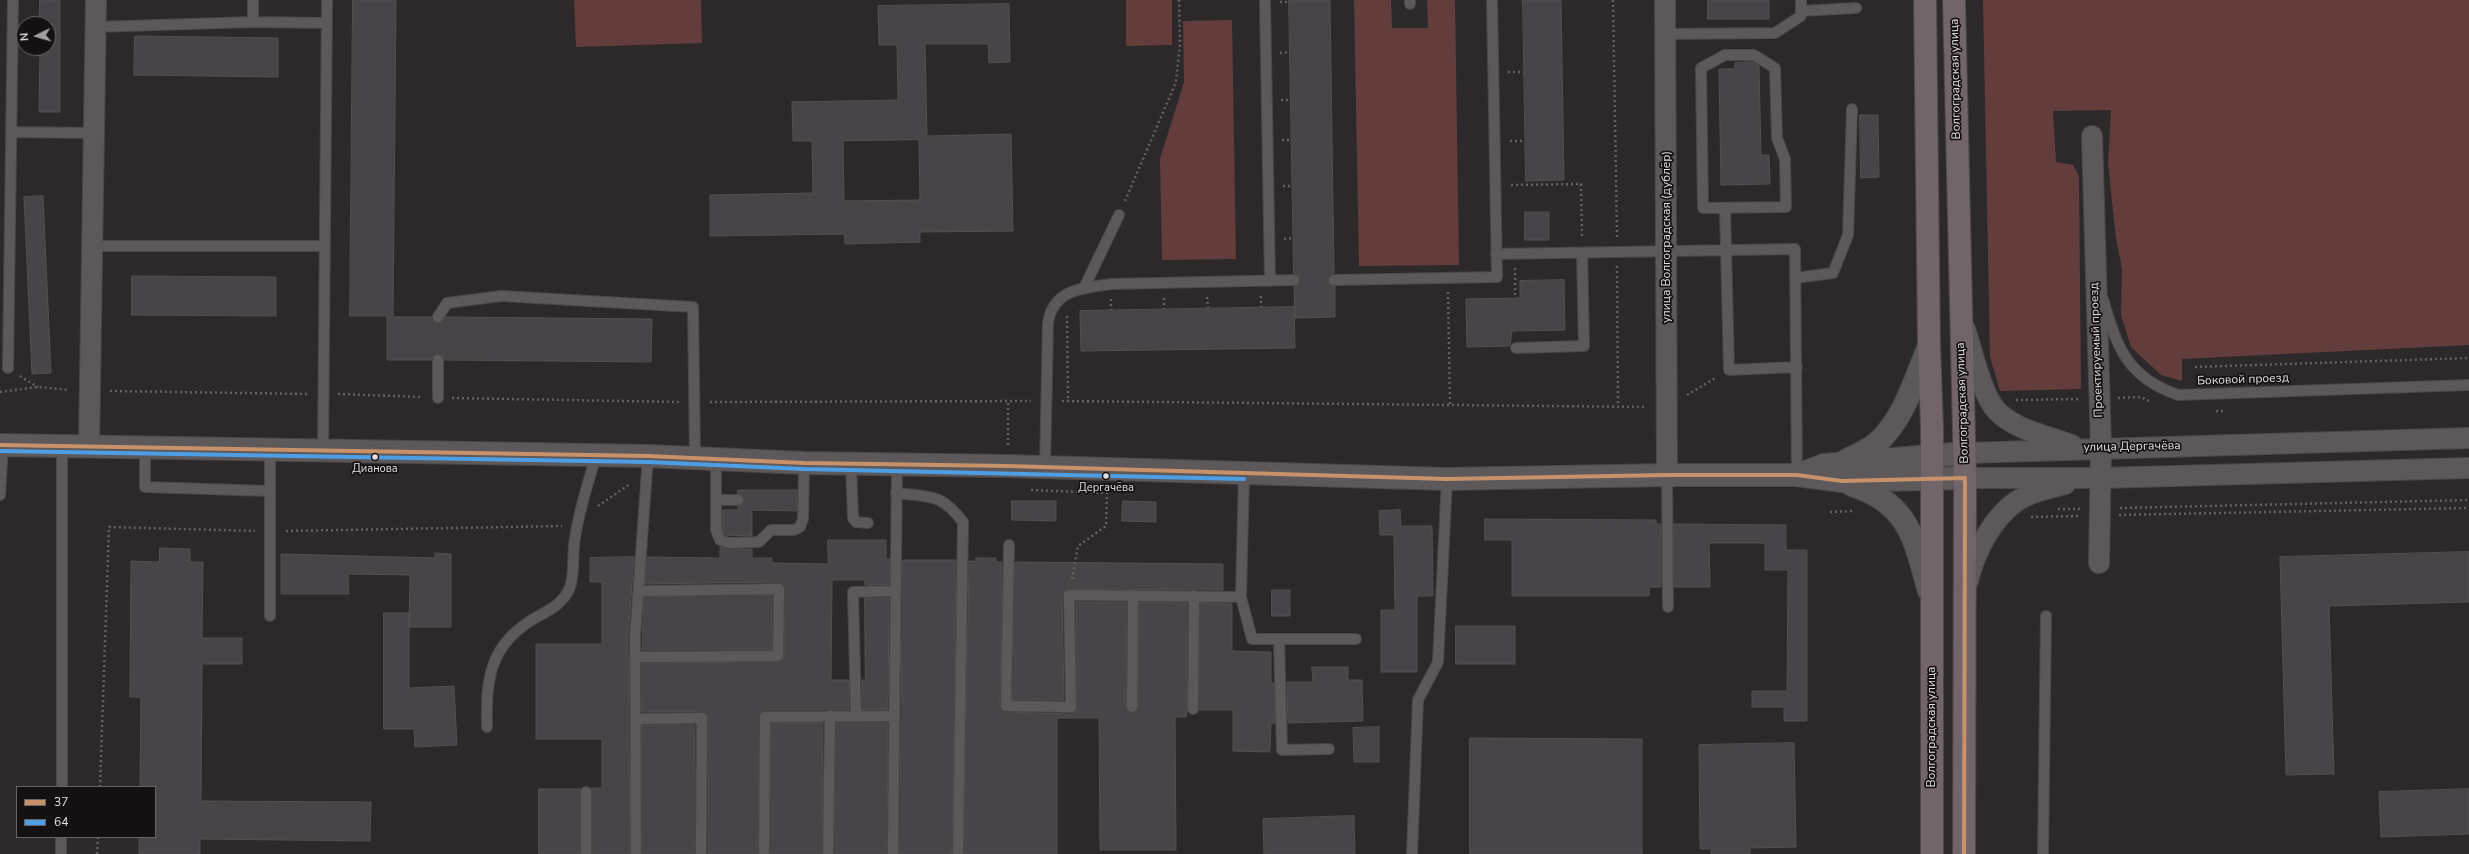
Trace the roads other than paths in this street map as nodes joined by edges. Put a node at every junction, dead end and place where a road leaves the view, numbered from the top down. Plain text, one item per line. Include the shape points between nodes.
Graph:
1 (13, 0) edge
2 (96, 0) edge
3 (253, 0) edge
4 (327, 0) edge
5 (1265, 0) edge
6 (1492, 0) edge
7 (1665, 0) edge
8 (1801, 0) edge
9 (1925, 0) edge
10 (1954, 0) edge
11 (1856, 8) dead end
12 (1801, 10) junction
13 (253, 22) junction
14 (327, 23) junction
15 (95, 27) junction
16 (1665, 34) junction
17 (1852, 109) dead end
18 (11, 132) junction
19 (94, 133) junction
20 (2092, 136) dead end
21 (1726, 208) junction
22 (1119, 215) road end
23 (92, 246) junction
24 (325, 246) junction
25 (1726, 250) junction
26 (1667, 251) junction
27 (1582, 253) junction
28 (1496, 254) junction
29 (2095, 270) junction
30 (1795, 278) junction
31 (1294, 280) dead end
32 (1334, 280) dead end
33 (1270, 281) junction
34 (1084, 288) junction
35 (1961, 316) junction
36 (438, 317) dead end
37 (1929, 346) junction
38 (1516, 348) dead end
39 (438, 360) dead end
40 (1797, 367) junction
41 (8, 368) dead end
42 (2469, 385) edge
43 (438, 398) road end
44 (2469, 438) edge
45 (2, 445) edge
46 (62, 447) junction
47 (89, 447) junction
48 (145, 448) junction
49 (2091, 448) junction
50 (270, 451) junction
51 (323, 452) junction
52 (1965, 453) junction
53 (596, 456) junction
54 (1931, 456) junction
55 (695, 458) junction
56 (716, 459) junction
57 (648, 464) junction
58 (804, 464) junction
59 (851, 464) junction
60 (897, 465) junction
61 (1045, 467) junction
62 (2469, 468) edge
63 (1841, 472) junction
64 (1244, 473) junction
65 (1667, 475) junction
66 (1797, 475) junction
67 (1965, 478) junction
68 (2093, 478) junction
69 (1447, 479) junction
70 (1931, 480) junction
71 (269, 491) junction
72 (896, 493) junction
73 (0, 495) edge
74 (716, 500) junction
75 (738, 500) dead end
76 (868, 523) dead end
77 (1009, 545) dead end
78 (2099, 563) dead end
79 (639, 591) junction
80 (896, 591) junction
81 (1133, 595) junction
82 (1194, 596) junction
83 (1241, 597) junction
84 (1932, 599) junction
85 (1963, 606) junction
86 (1668, 607) dead end
87 (270, 616) dead end
88 (2046, 616) dead end
89 (1279, 639) junction
90 (1356, 639) dead end
91 (636, 657) junction
92 (1132, 707) dead end
93 (1193, 709) dead end
94 (830, 716) junction
95 (856, 716) junction
96 (894, 716) junction
97 (636, 719) junction
98 (487, 727) dead end
99 (1329, 749) dead end
100 (62, 786) edge
101 (586, 792) dead end
102 (62, 838) edge
103 (62, 854) edge
104 (586, 854) edge
105 (636, 854) edge
106 (700, 854) edge
107 (764, 854) edge
108 (828, 854) edge
109 (894, 854) edge
110 (958, 854) edge
111 (1412, 854) edge
112 (1932, 854) edge
113 (1964, 854) edge
114 (2043, 854) edge

1 - 18 lane
2 - 15 street
3 - 13 lane
4 - 14 lane
5 - 33 lane
6 - 28 lane
7 - 16 street, улица Волгоградская (дублёр)
8 - 12 lane
9 - 37 main road, Волгоградская улица
10 - 35 main road, Волгоградская улица
11 - 12 lane
12 - 16 lane via 1801,16 1775,33
13 - 14 lane
13 - 15 lane
14 - 24 lane
15 - 19 street
16 - 26 street, улица Волгоградская (дублёр)
17 - 30 lane via 1848,235 1833,273
18 - 19 lane
18 - 41 lane
19 - 23 street
20 - 29 street, Проектируемый проезд
21 - 21 lane via 1703,208 1701,68 1725,55 1754,55 1775,68 1777,138 1785,159 1786,207
21 - 25 lane
22 - 34 lane
23 - 24 lane
23 - 47 street via 92,391
24 - 51 lane
25 - 26 lane
25 - 30 lane via 1795,249
25 - 40 lane via 1729,370
26 - 27 lane
26 - 65 street, улица Волгоградская (дублёр)
27 - 28 lane
27 - 38 lane via 1584,346
28 - 32 lane via 1497,277
29 - 42 lane, Боковой проезд via 2112,330 2122,352 2134,370 2162,390 2178,395
29 - 49 street, Проектируемый проезд
30 - 40 lane
31 - 33 lane
33 - 34 lane via 1111,284
34 - 61 lane via 1056,301 1050,310
35 - 49 street via 1983,387 1997,411 2028,430
35 - 52 main road, Волгоградская улица
36 - 55 lane via 446,303 501,296 692,307
37 - 54 main road, Волгоградская улица
37 - 63 street via 1892,426 1876,444
39 - 43 lane
40 - 66 lane
44 - 49 street, улица Дергачёва
45 - 46 street, улица Дергачёва
45 - 73 lane
46 - 47 street, улица Дергачёва
46 - 100 lane
47 - 48 street, улица Дергачёва
48 - 50 street, улица Дергачёва
48 - 71 lane via 145,487
49 - 52 street, улица Дергачёва
49 - 68 street, Проектируемый проезд
50 - 51 street, улица Дергачёва
50 - 71 lane
51 - 53 street, улица Дергачёва
52 - 54 street, улица Дергачёва
52 - 67 main road, Волгоградская улица
53 - 57 street, улица Дергачёва
53 - 98 lane via 578,520 572,554 571,585 563,601 516,633 496,653 489,676
54 - 63 street, улица Дергачёва
54 - 70 main road, Волгоградская улица
55 - 56 street, улица Дергачёва
55 - 57 street, улица Дергачёва
56 - 58 street, улица Дергачёва
56 - 74 lane
57 - 79 lane
58 - 59 street, улица Дергачёва
58 - 74 lane via 802,524 797,529 771,530 759,542 724,542 717,536
59 - 60 street, улица Дергачёва
59 - 76 lane via 853,518 860,523
60 - 61 street, улица Дергачёва
60 - 72 lane
61 - 64 street, улица Дергачёва
62 - 68 street, улица Дергачёва
63 - 66 street, улица Дергачёва
63 - 70 street, улица Дергачёва
63 - 84 street via 1889,502 1900,514 1915,544
64 - 69 street, улица Дергачёва
64 - 83 lane
65 - 66 street, улица Дергачёва
65 - 69 street, улица Дергачёва
65 - 86 lane
67 - 68 street, улица Дергачёва
67 - 70 street, улица Дергачёва
67 - 85 main road, Волгоградская улица
68 - 78 street, Проектируемый проезд via 2101,512
68 - 85 street via 2026,496 2008,509 1979,548 1972,565
69 - 111 lane via 1438,662 1418,700
70 - 84 main road, Волгоградская улица
71 - 87 lane
72 - 80 lane
72 - 110 lane via 935,498 951,505 964,522
74 - 75 lane
77 - 81 lane via 1006,706 1071,707 1069,595
79 - 91 lane
79 - 91 lane via 779,589 778,656
80 - 95 lane via 853,592
80 - 96 lane
81 - 82 lane
81 - 92 lane
82 - 83 lane
82 - 93 lane
83 - 89 lane via 1252,639
84 - 112 main road, Волгоградская улица
85 - 113 main road, Волгоградская улица
88 - 114 lane
89 - 90 lane
89 - 99 lane via 1282,750
91 - 97 lane
94 - 95 lane
94 - 107 lane via 765,717
94 - 108 lane
95 - 96 lane
96 - 109 lane
97 - 105 lane
97 - 106 lane via 702,718
101 - 104 lane
102 - 103 lane

